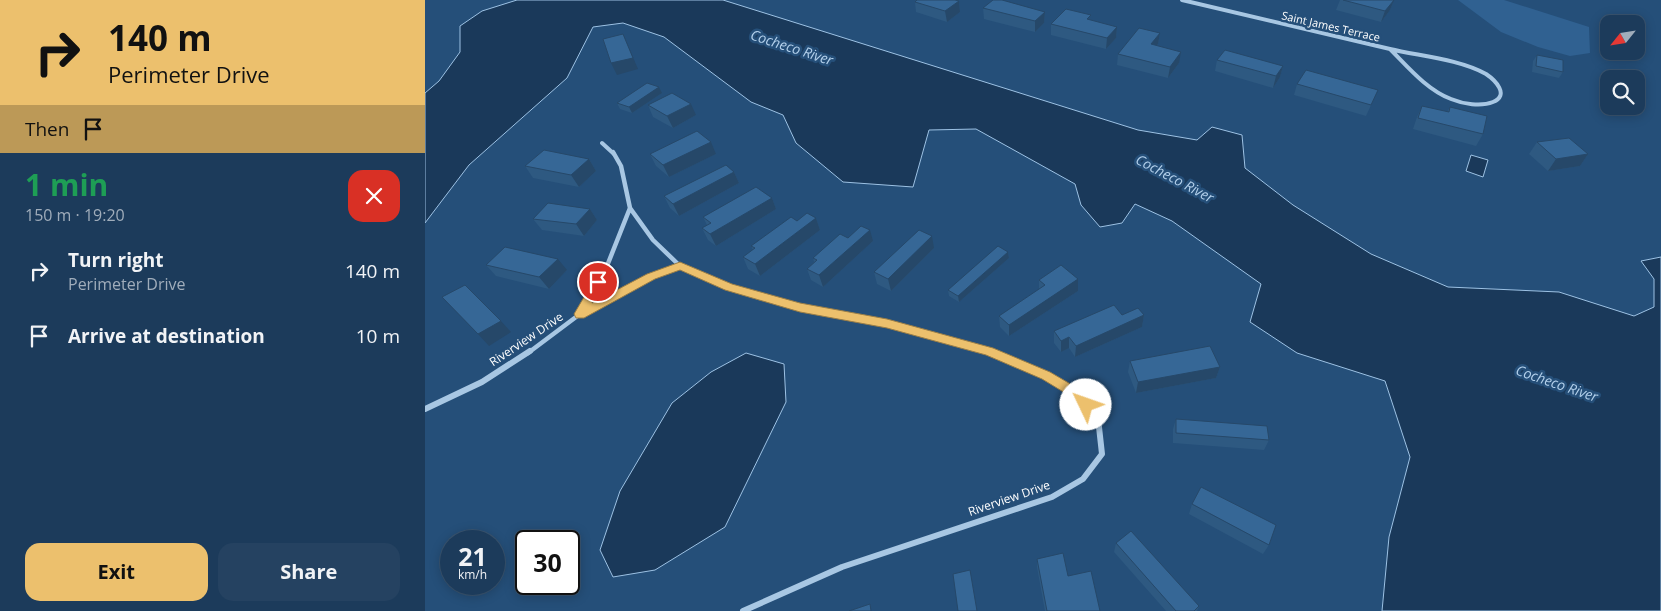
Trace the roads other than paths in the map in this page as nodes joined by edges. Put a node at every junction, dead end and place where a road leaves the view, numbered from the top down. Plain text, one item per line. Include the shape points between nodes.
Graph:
1 (1182, 0) edge
2 (1389, 48) junction
3 (602, 143) dead end
4 (630, 208) junction
5 (680, 266) junction
6 (580, 314) junction
7 (425, 409) edge
8 (743, 611) edge

1 - 2 street, Saint James Terrace
2 - 2 street, Saint James Terrace via 1484,73 1499,85 1500,96 1495,101 1481,104 1451,99 1431,87
3 - 4 street via 614,153 621,166
4 - 5 street via 653,240
4 - 6 street via 607,266
5 - 6 street, Riverview Drive via 651,276
5 - 8 street, Riverview Drive via 729,287 800,308 887,324 989,351 1046,375 1075,392 1098,418 1102,454 1083,479 1052,497 842,567
6 - 7 street, Riverview Drive via 518,360 482,382

